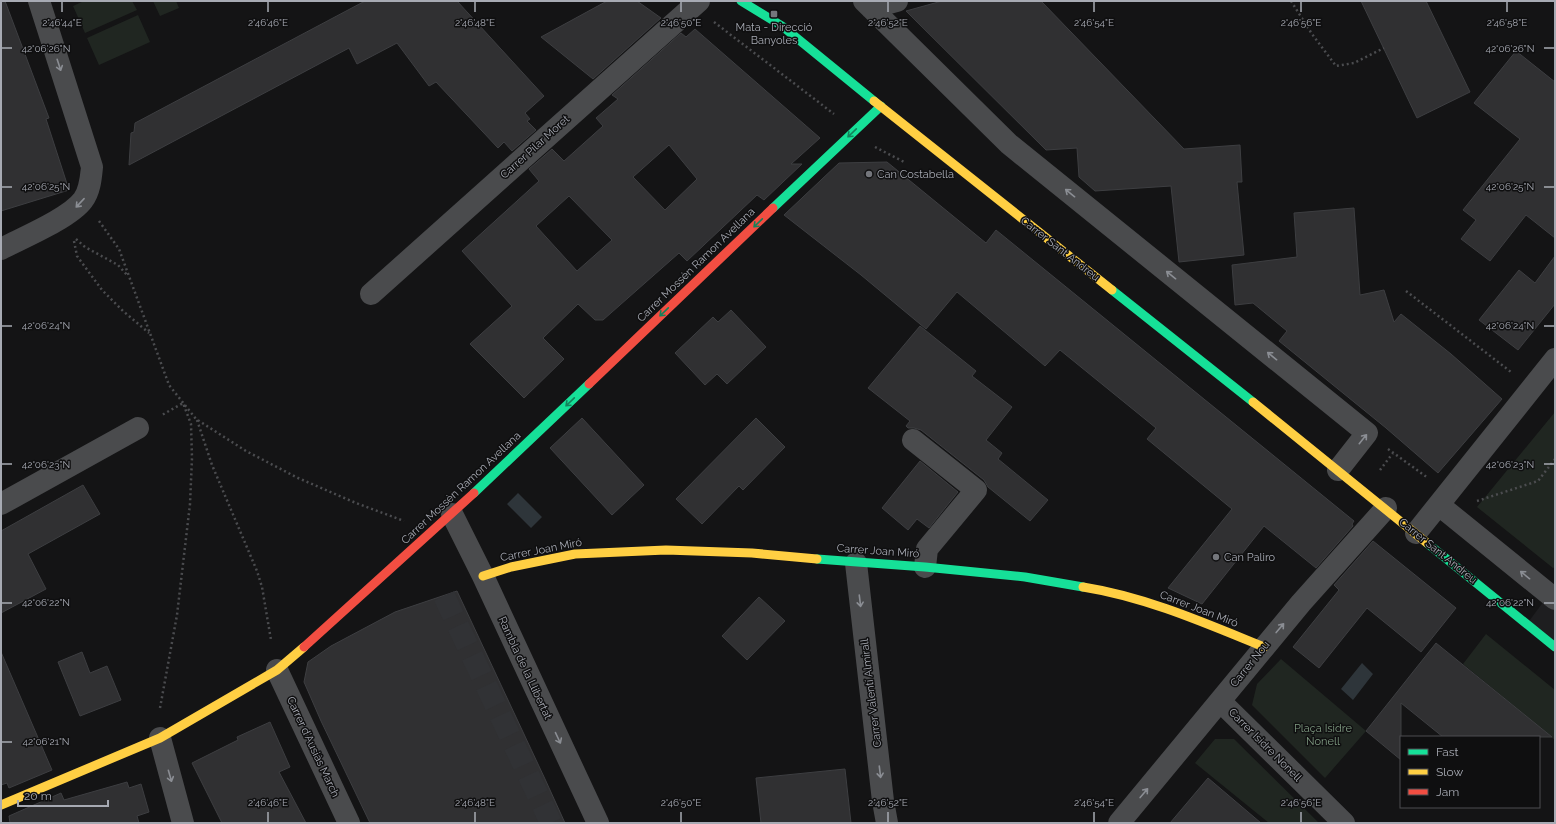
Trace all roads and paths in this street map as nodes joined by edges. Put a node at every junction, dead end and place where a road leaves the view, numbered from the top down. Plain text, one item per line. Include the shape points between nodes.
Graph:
1 (39, 1) edge
2 (699, 1) edge
3 (741, 1) edge
4 (897, 1) edge
5 (1291, 1) edge
6 (867, 5) edge
7 (768, 7) dead end
8 (782, 26) junction
9 (1384, 48) dead end
10 (881, 106) junction
11 (84, 199) junction
12 (76, 233) dead end
13 (75, 237) junction
14 (1, 249) edge
15 (129, 276) junction
16 (1406, 291) dead end
17 (371, 294) dead end
18 (150, 333) junction
19 (1555, 359) edge
20 (1532, 388) junction
21 (183, 403) junction
22 (196, 419) junction
23 (138, 428) dead end
24 (913, 440) dead end
25 (1393, 453) dead end
26 (1555, 459) edge
27 (1338, 470) junction
28 (1444, 499) junction
29 (1, 504) edge
30 (1386, 508) junction
31 (452, 514) junction
32 (1416, 533) junction
33 (429, 535) junction
34 (856, 563) junction
35 (925, 567) junction
36 (483, 576) junction
37 (1555, 599) edge
38 (1264, 647) junction
39 (1555, 647) edge
40 (277, 670) junction
41 (1220, 701) junction
42 (160, 738) junction
43 (1, 805) edge
44 (183, 823) edge
45 (350, 823) edge
46 (598, 823) edge
47 (887, 823) edge
48 (1119, 823) edge
49 (1344, 823) edge

1 -> 11 street via 92,167
2 - 17 street, Carrer Pilar Moret
3 - 8 street, Carrer Sant Andreu
4 - 6 street
5 - 9 path via 1336,66 1354,63
27 -> 6 street via 1367,433 1009,144
7 - 8 street, Carrer Sant Andreu
8 - 10 street, Carrer Sant Andreu
10 - 27 street, Carrer Sant Andreu
10 -> 31 street, Carrer Mossèn Ramon Avellana
11 -> 14 street via 69,213
11 - 15 path via 119,249
12 - 13 path
13 - 15 path via 85,247 118,265
13 - 18 path via 77,256 102,290
15 - 18 path
16 - 20 path
18 - 21 path via 168,385
19 - 20 street
20 - 28 street
21 - 22 path
21 - 42 path via 191,424 190,504 177,616 160,706
22 - 33 path via 246,451 298,478
22 - 40 path via 212,465 257,571
23 - 29 street
24 - 35 street via 976,490 927,549
25 - 28 path
26 - 28 path via 1538,481 1466,505
27 - 30 street, Carrer Sant Andreu
28 - 32 street
37 -> 28 street
30 - 32 street, Carrer Sant Andreu
38 -> 30 street, Carrer Nou
31 - 33 street, Carrer Mossèn Ramon Avellana
31 - 36 street, Rambla de la Llibertat
32 - 39 street, Carrer Sant Andreu
33 - 40 street, Carrer Mossèn Ramon Avellana via 323,632
34 - 35 street, Carrer Joan Miró
34 - 36 street, Carrer Joan Miró via 752,553 628,551 575,554 510,567
34 -> 47 street, Carrer Valentí Almirall
35 - 38 street, Carrer Joan Miró via 1025,577 1109,590 1180,613
36 -> 46 street, Rambla de la Llibertat
38 - 41 street, Carrer Nou
40 - 42 street, Carrer Mossèn Ramon Avellana
40 - 45 street, Carrer d'Ausiàs March
48 -> 41 street, Carrer Nou
41 - 49 street, Carrer Isidre Nonell
42 - 43 street, Carrer Mossèn Ramon Avellana
42 -> 44 street

